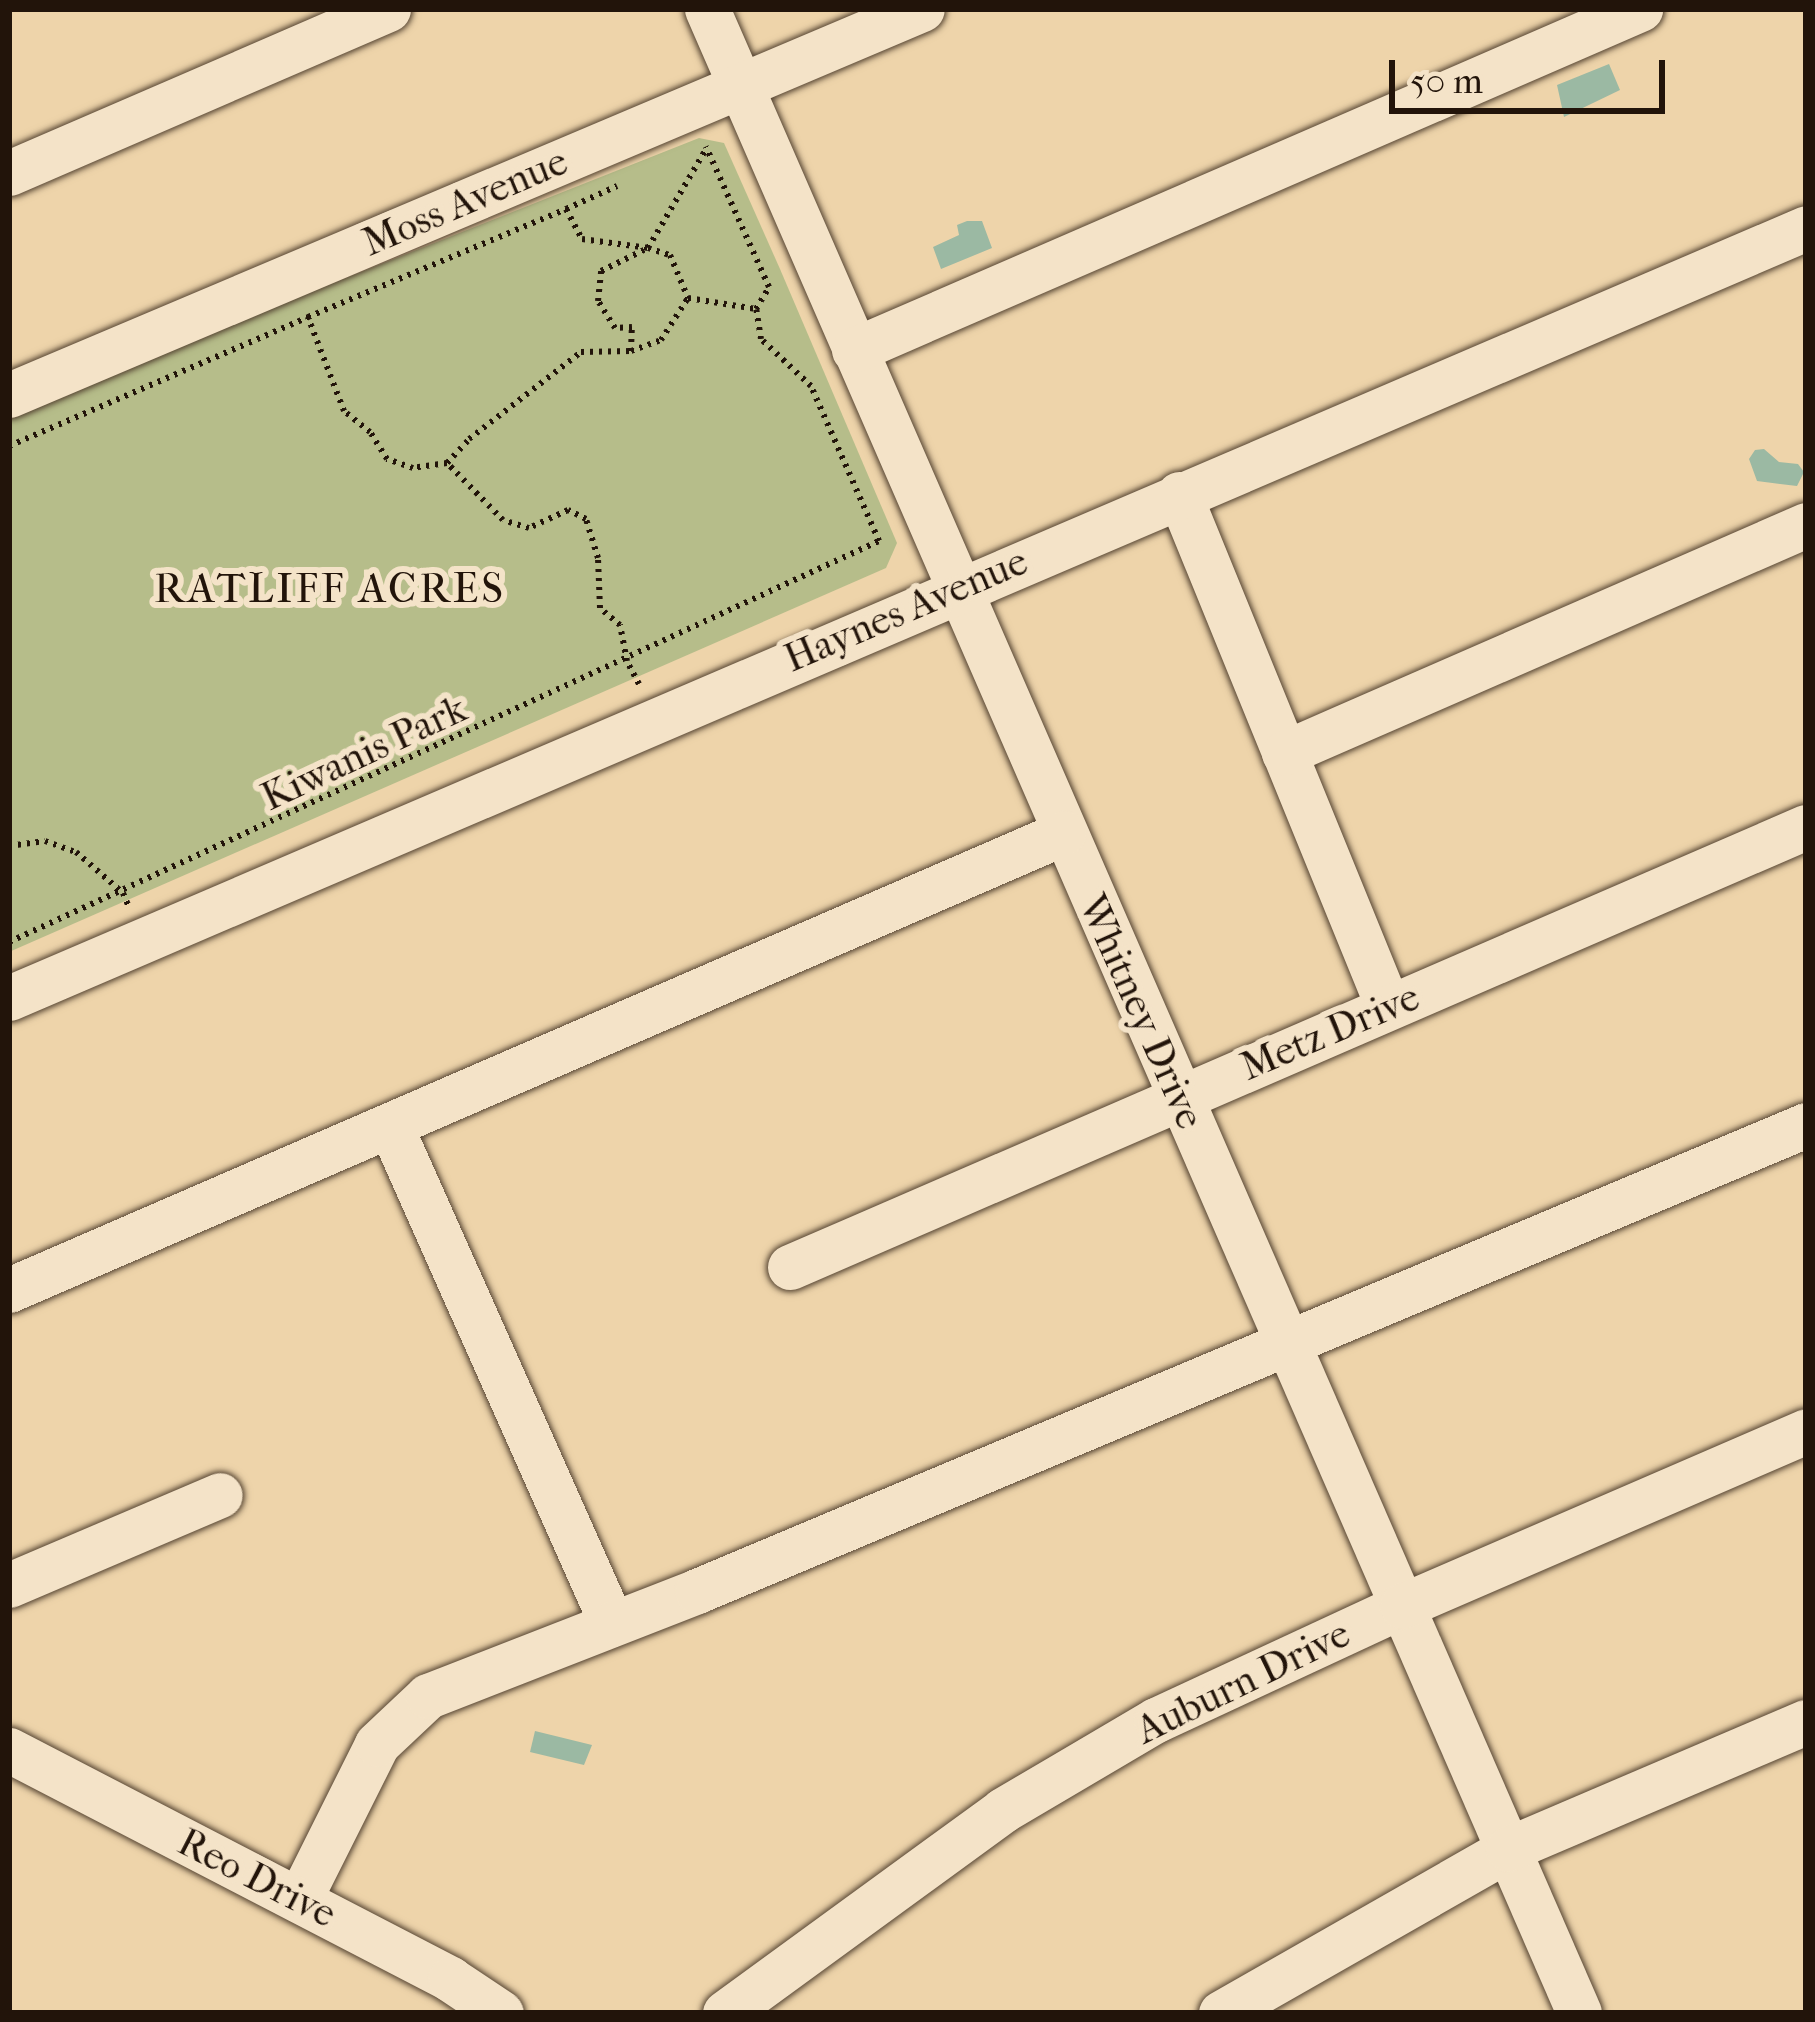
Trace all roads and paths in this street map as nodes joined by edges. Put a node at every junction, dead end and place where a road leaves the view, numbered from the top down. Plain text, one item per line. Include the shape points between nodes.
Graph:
1 (388, 9) edge
2 (706, 9) edge
3 (922, 9) edge
4 (1640, 9) edge
5 (740, 86) junction
6 (707, 146) junction
7 (686, 155) dead end
8 (9, 173) edge
9 (626, 182) dead end
10 (566, 209) junction
11 (1806, 228) edge
12 (648, 248) junction
13 (688, 298) junction
14 (757, 309) junction
15 (854, 350) junction
16 (631, 351) junction
17 (9, 395) edge
18 (447, 463) junction
19 (1179, 494) junction
20 (1806, 525) edge
21 (956, 588) junction
22 (627, 661) junction
23 (656, 718) junction
24 (1284, 753) junction
25 (1806, 827) edge
26 (1063, 833) junction
27 (9, 846) edge
28 (123, 893) junction
29 (143, 940) junction
30 (9, 942) edge
31 (9, 998) edge
32 (1388, 1007) junction
33 (1177, 1097) junction
34 (390, 1125) junction
35 (1806, 1125) edge
36 (790, 1267) dead end
37 (9, 1290) edge
38 (1287, 1346) junction
39 (1806, 1432) edge
40 (220, 1495) dead end
41 (9, 1585) edge
42 (1402, 1606) junction
43 (612, 1624) junction
44 (1806, 1722) edge
45 (9, 1750) edge
46 (1508, 1849) junction
47 (299, 1900) junction
48 (501, 2013) edge
49 (725, 2013) edge
50 (1221, 2013) edge
51 (1579, 2013) edge

1 - 8 street
2 - 5 street, Whitney Drive
3 - 5 street, Moss Avenue
4 - 15 street
5 - 15 street, Whitney Drive
5 - 17 street, Moss Avenue
6 - 7 path
6 - 12 path
6 - 14 path, Kiwanis Park via 769,287
9 - 10 path
10 - 12 path via 582,239
10 - 18 path via 308,317 344,411 387,459 413,468
11 - 19 street, Haynes Avenue
12 - 13 path via 670,255
12 - 16 path via 601,271 598,302 615,328 632,327
13 - 14 path
13 - 16 path via 661,340
14 - 22 path, Kiwanis Park via 761,339 811,386 878,542
15 - 21 street, Whitney Drive
16 - 18 path via 580,352
18 - 22 path via 503,520 529,528 568,511 586,519 600,608 620,625
19 - 21 street, Haynes Avenue
19 - 24 street
20 - 24 street
21 - 23 street, Haynes Avenue
21 - 26 street, Whitney Drive
22 - 23 path
22 - 28 path, Kiwanis Park
23 - 29 street, Haynes Avenue
24 - 32 street
25 - 32 street, Metz Drive
26 - 33 street, Whitney Drive
26 - 34 street
27 - 28 path via 45,841 76,852
28 - 29 path
28 - 30 path, Kiwanis Park
29 - 31 street, Haynes Avenue
32 - 33 street, Metz Drive
33 - 36 street, Metz Drive
33 - 38 street, Whitney Drive
34 - 37 street
34 - 43 street
35 - 38 street
38 - 42 street, Whitney Drive
38 - 43 street
39 - 42 street, Auburn Drive
40 - 41 street
42 - 46 street, Whitney Drive
42 - 49 street, Auburn Drive via 1156,1720 1003,1810
43 - 47 street via 428,1696 377,1744
44 - 46 street
45 - 47 street, Reo Drive
46 - 50 street
46 - 51 street, Whitney Drive
47 - 48 street, Reo Drive

